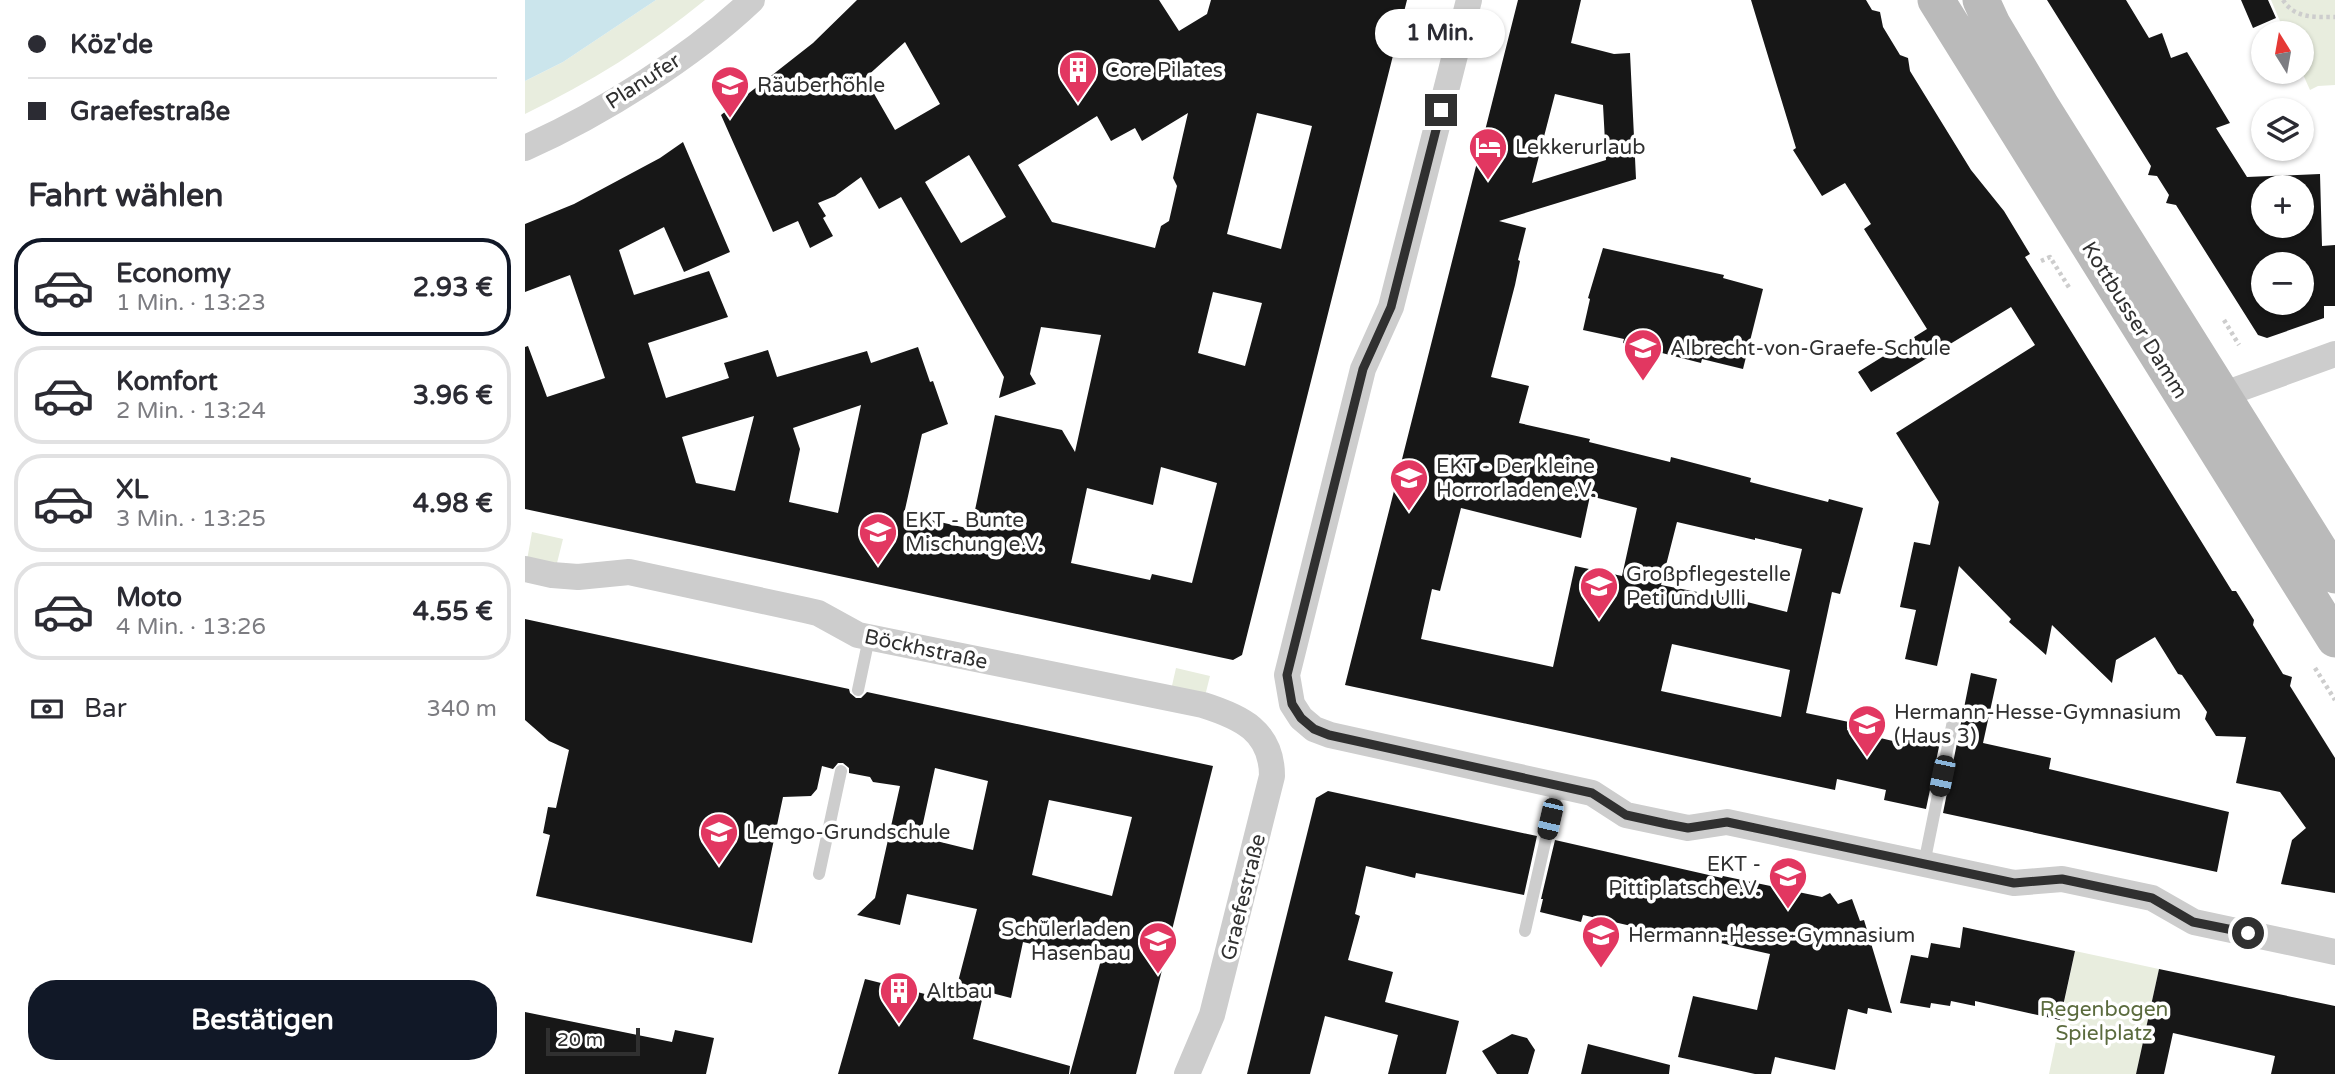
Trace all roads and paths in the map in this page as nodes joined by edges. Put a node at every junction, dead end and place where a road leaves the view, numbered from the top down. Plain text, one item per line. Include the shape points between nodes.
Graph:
1 (752, 0) edge
2 (1469, 0) edge
3 (1936, 0) edge
4 (1981, 0) edge
5 (2283, 0) edge
6 (2335, 17) edge
7 (525, 148) edge
8 (2041, 261) dead end
9 (2070, 289) dead end
10 (2224, 320) dead end
11 (2239, 345) dead end
12 (2335, 354) edge
13 (2222, 395) junction
14 (525, 569) edge
15 (2335, 575) edge
16 (869, 638) junction
17 (2335, 639) edge
18 (858, 690) dead end
19 (1953, 722) dead end
20 (1246, 723) joint
21 (841, 771) dead end
22 (1557, 785) junction
23 (1924, 864) junction
24 (819, 874) dead end
25 (1525, 931) dead end
26 (2335, 952) edge
27 (1187, 1074) edge

1 - 7 street, Planufer via 656,73 586,118
2 - 22 street via 1391,307 1363,369 1287,675 1292,704 1314,729 1359,743
3 - 17 main road, Kottbusser Damm
4 - 13 main road, Kottbusser Damm via 2041,106
5 - 6 path via 2297,14
8 - 9 path via 2050,257
10 - 11 path
12 - 13 street
13 - 15 main road, Kottbusser Damm
14 - 16 street, Böckhstraße via 577,577 629,572 818,613
16 - 18 lane
16 - 20 street, Böckhstraße via 1203,705
19 - 23 lane
20 - 27 street, Graefestraße via 1266,747 1272,776 1212,1015
21 - 24 lane
22 - 23 street via 1592,793 1626,815 1688,828 1727,822
22 - 25 lane
23 - 26 street via 2014,883 2062,879 2152,898 2193,922

